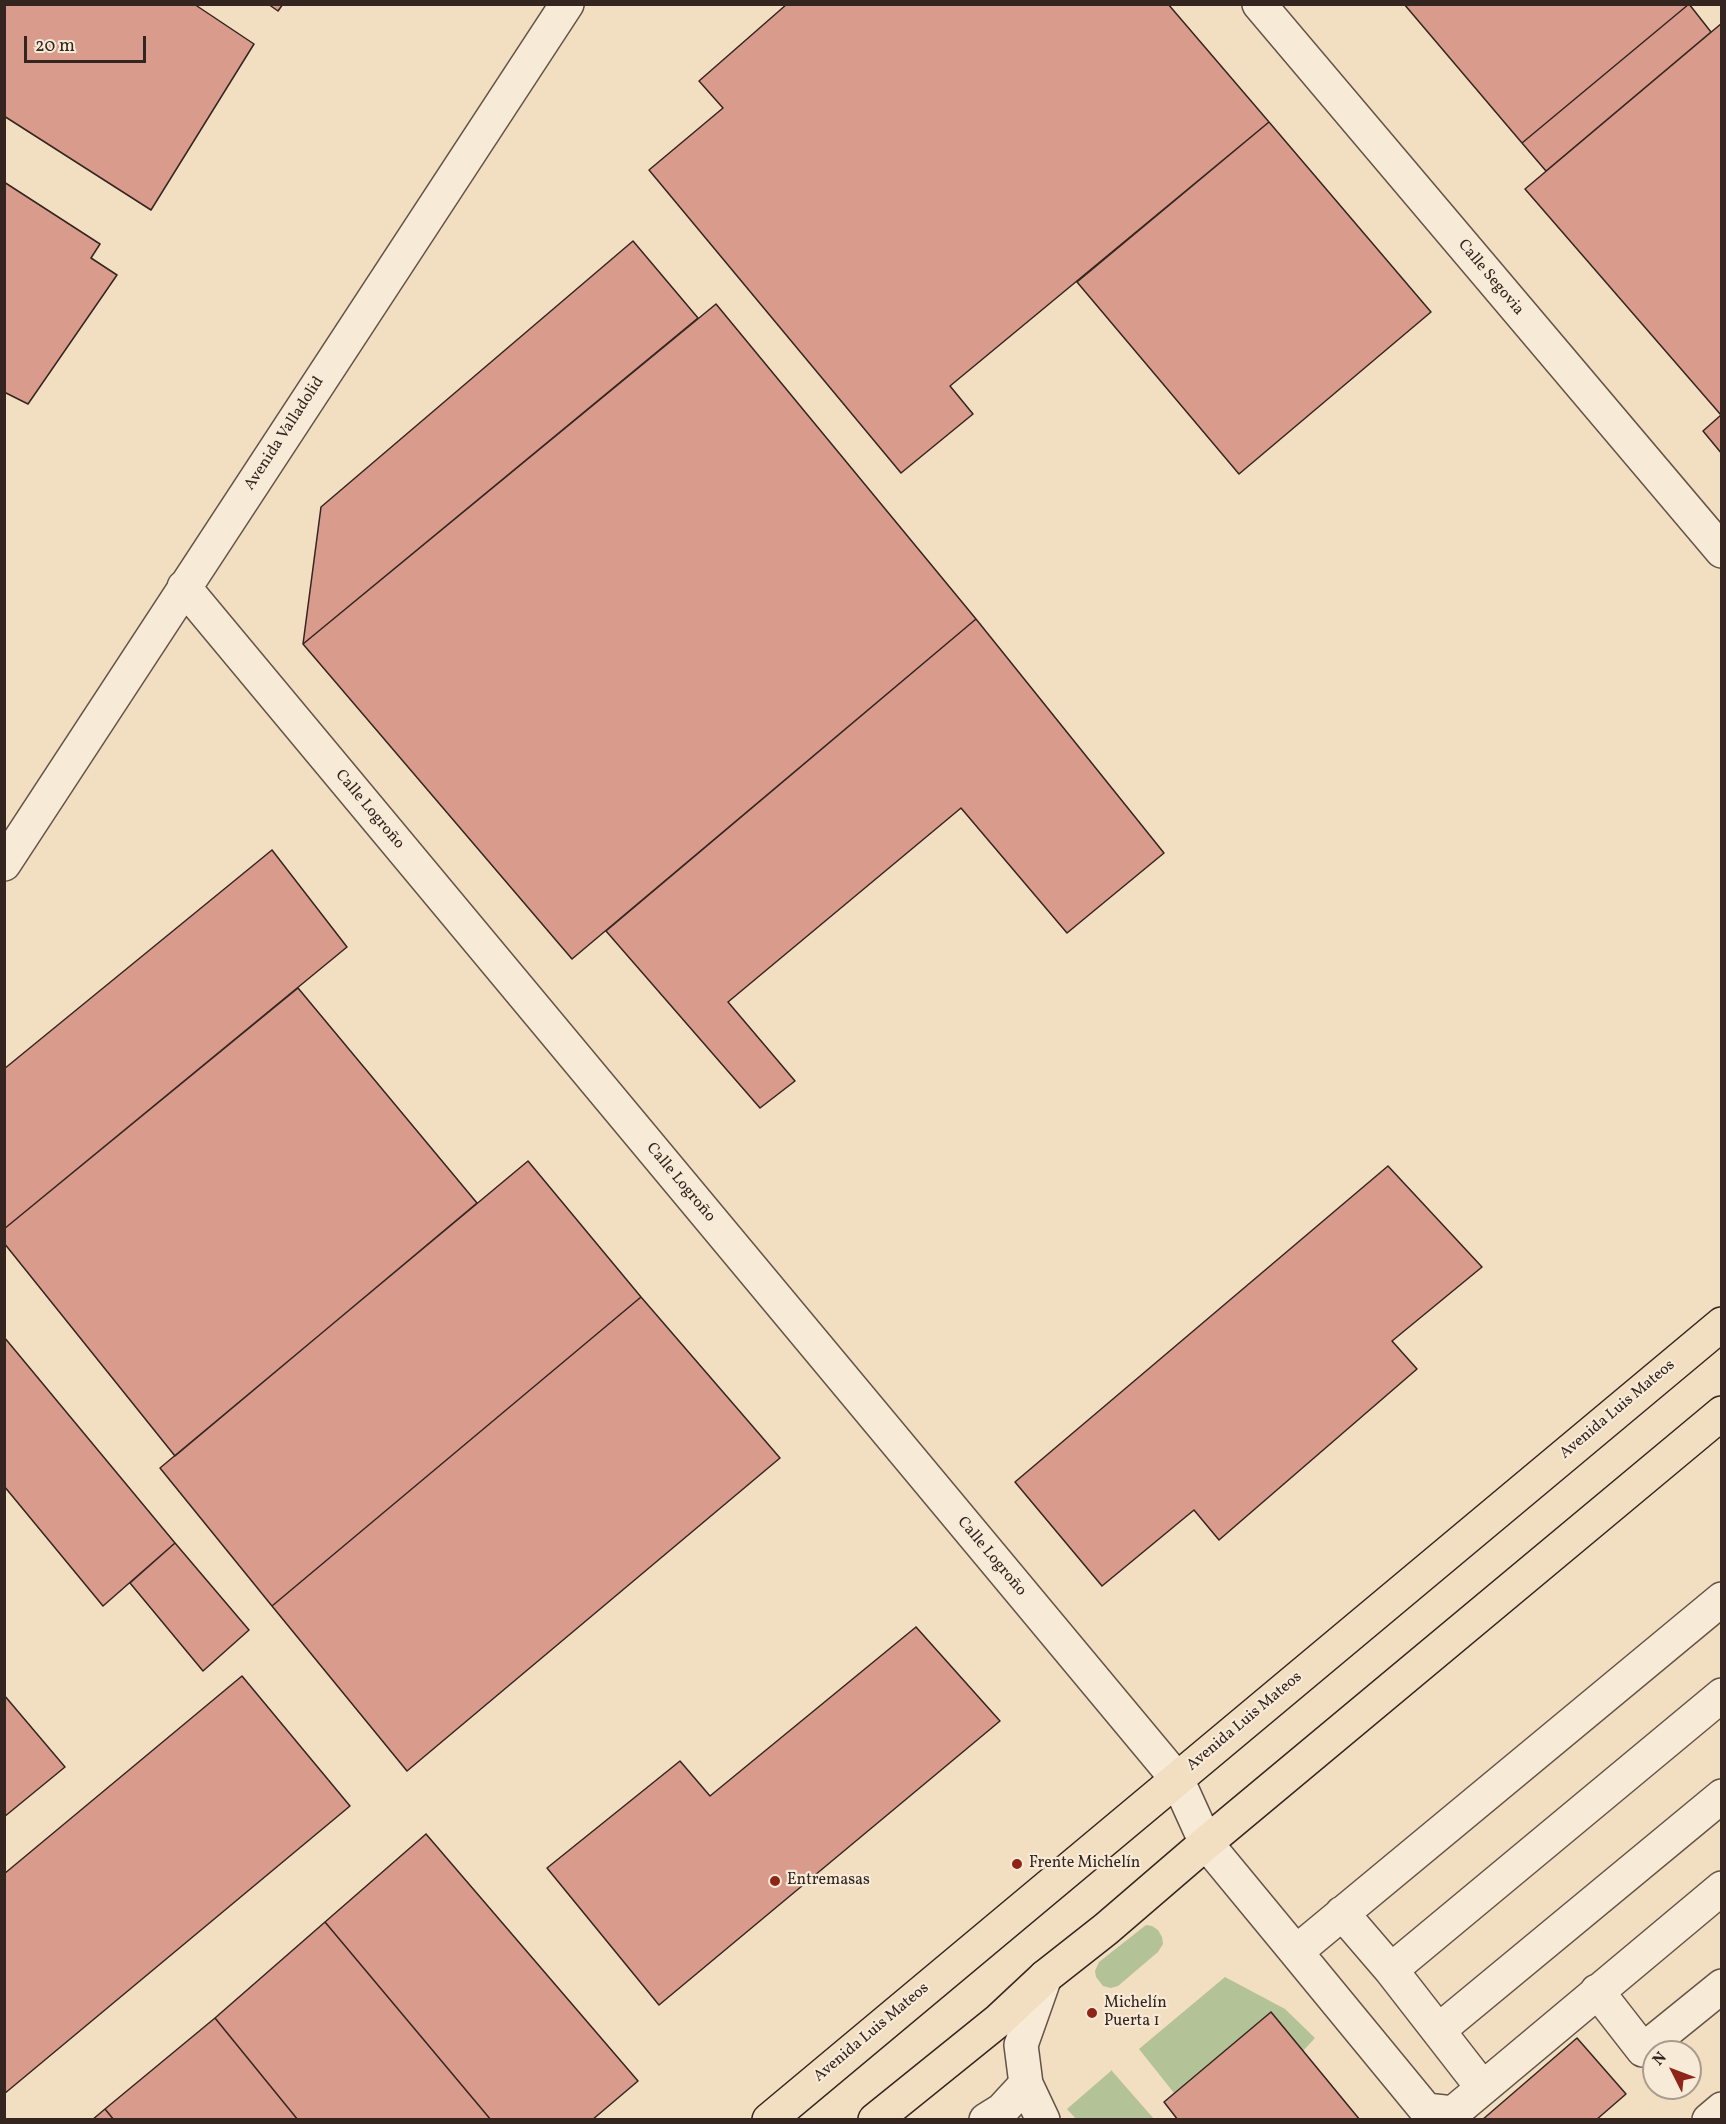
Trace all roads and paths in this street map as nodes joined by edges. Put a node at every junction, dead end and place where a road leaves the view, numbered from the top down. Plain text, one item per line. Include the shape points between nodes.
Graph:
1 (567, 4) edge
2 (1259, 4) edge
3 (1722, 551) edge
4 (184, 587) junction
5 (4, 864) edge
6 (1722, 1324) edge
7 (1722, 1413) edge
8 (1722, 1599) edge
9 (1722, 1695) edge
10 (1177, 1779) junction
11 (1722, 1796) edge
12 (1206, 1843) junction
13 (1722, 1888) edge
14 (1342, 1913) junction
15 (1296, 1952) junction
16 (1390, 1970) junction
17 (1045, 1977) junction
18 (1722, 1986) edge
19 (1597, 1991) junction
20 (1440, 2030) junction
21 (1026, 2084) junction
22 (1482, 2087) junction
23 (1722, 2109) edge
24 (885, 2118) edge
25 (769, 2120) edge
26 (986, 2120) edge
27 (1043, 2120) edge
28 (1709, 2120) edge

1 - 4 street, Avenida Valladolid
2 - 3 street, Calle Segovia
4 - 5 street, Avenida Valladolid
4 - 10 street, Calle Logroño
6 - 10 highway, Avenida Luis Mateos
7 - 12 highway
8 - 14 street
9 - 16 street
10 - 12 street, Calle Logroño
10 - 25 highway, Avenida Luis Mateos
11 - 20 street
12 - 15 street, Calle Logroño
12 - 17 highway
13 - 19 street, Calle Logroño
14 - 15 street
14 - 16 street
15 - 22 street, Calle Logroño via 1426,2110 1453,2113
16 - 20 street
17 - 21 street via 1021,2045
17 - 24 highway
18 - 19 street via 1643,2050
19 - 22 street, Calle Logroño
20 - 22 street
21 - 26 street via 1002,2110
21 - 27 street
23 - 28 street

